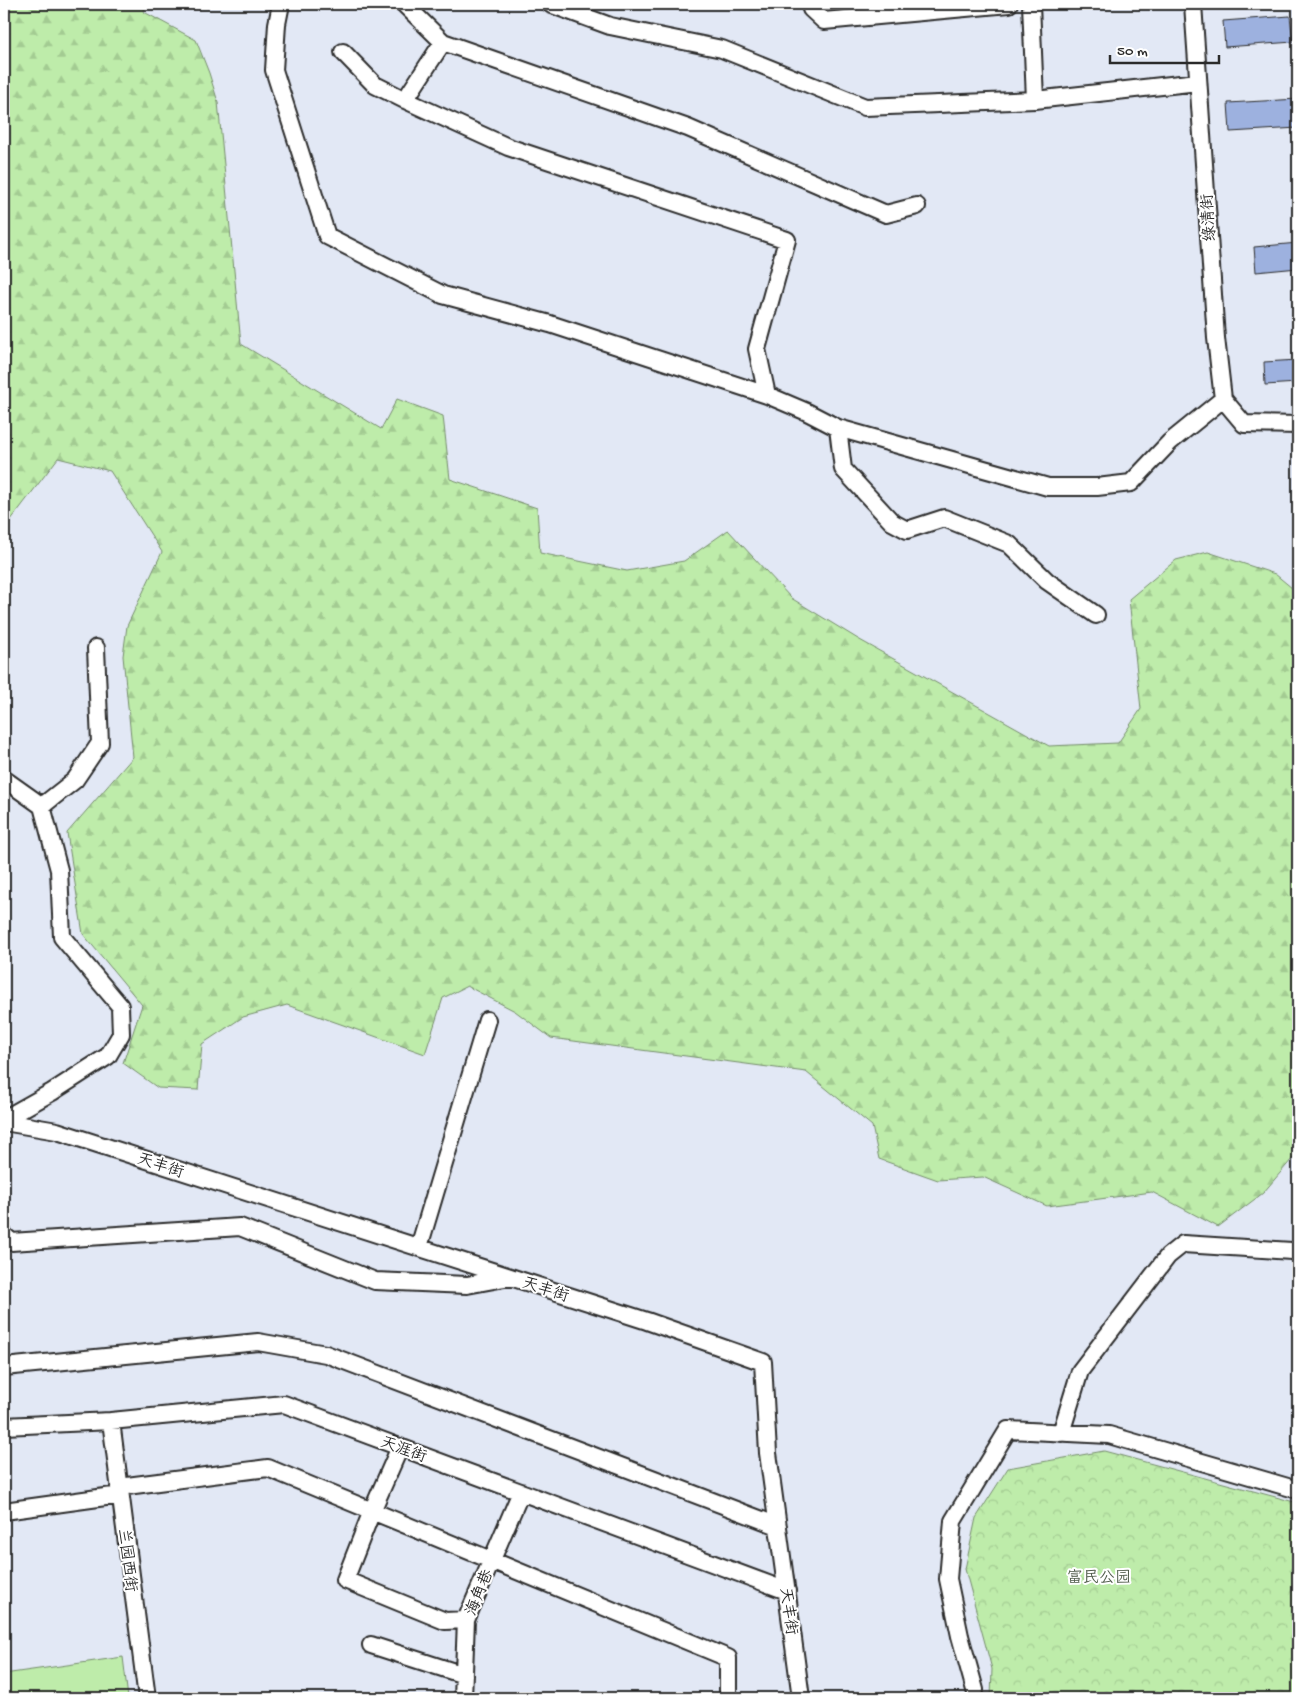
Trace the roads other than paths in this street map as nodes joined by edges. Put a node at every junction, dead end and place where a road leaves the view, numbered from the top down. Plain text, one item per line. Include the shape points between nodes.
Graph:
1 (281, 4) edge
2 (404, 4) edge
3 (550, 4) edge
4 (810, 4) edge
5 (1009, 4) edge
6 (1031, 4) edge
7 (1192, 4) edge
8 (443, 42) junction
9 (343, 52) dead end
10 (1198, 82) junction
11 (406, 100) junction
12 (1035, 100) junction
13 (917, 206) dead end
14 (766, 395) junction
15 (1223, 399) junction
16 (1298, 424) edge
17 (838, 428) junction
18 (1096, 615) dead end
19 (96, 648) dead end
20 (4, 778) edge
21 (42, 806) junction
22 (487, 1020) dead end
23 (4, 1120) edge
24 (4, 1235) edge
25 (419, 1247) junction
26 (1298, 1253) edge
27 (512, 1277) junction
28 (4, 1368) edge
29 (111, 1421) junction
30 (4, 1426) edge
31 (1061, 1433) junction
32 (400, 1447) junction
33 (1298, 1490) edge
34 (120, 1491) junction
35 (521, 1492) junction
36 (4, 1511) edge
37 (372, 1511) junction
38 (778, 1526) junction
39 (491, 1560) junction
40 (788, 1591) junction
41 (466, 1620) junction
42 (370, 1646) dead end
43 (464, 1675) junction
44 (975, 1690) dead end
45 (147, 1698) edge
46 (463, 1698) edge
47 (728, 1698) edge
48 (801, 1698) edge

1 - 14 street via 276,24 274,70 327,236 443,295 550,324
2 - 8 street
3 - 12 street via 610,26 722,49 865,107
4 - 5 street via 824,21
6 - 12 street
7 - 10 street, 绿清街
8 - 11 street
8 - 13 street via 688,128 886,214
9 - 11 street via 375,85
10 - 12 street
10 - 15 street, 绿清街
11 - 14 street via 508,147 787,240 756,350
14 - 17 street
15 - 16 street via 1244,424
15 - 17 street via 1170,442 1131,483 1097,487 1048,487
17 - 18 street via 843,469 892,522 907,530 944,518 1009,544 1047,581
19 - 21 street via 100,743 75,780
20 - 21 street
21 - 23 street via 58,870 62,937 120,1006 121,1034 108,1056
22 - 25 street
23 - 25 street, 天丰街 via 57,1130
24 - 27 street via 12,1242 240,1228 375,1281 467,1285
25 - 27 street, 天丰街
26 - 31 street via 1183,1244 1168,1256 1080,1371
27 - 38 street, 天丰街 via 763,1362 768,1453
28 - 38 street via 258,1342 326,1354
29 - 30 street, 天涯街
29 - 32 street, 天涯街 via 284,1404
29 - 34 street, 兰园西街
31 - 33 street via 1109,1435
31 - 44 street via 1008,1430 953,1521 948,1579
32 - 35 street, 天涯街
32 - 37 street
34 - 36 street
34 - 37 street via 268,1468
34 - 45 street, 兰园西街
35 - 39 street, 海角巷
35 - 40 street, 天涯街
37 - 39 street
37 - 41 street via 345,1580 445,1621
38 - 40 street, 天丰街
39 - 41 street, 海角巷
39 - 47 street via 728,1658
40 - 48 street, 天丰街
41 - 43 street, 海角巷
42 - 43 street
43 - 46 street, 海角巷

